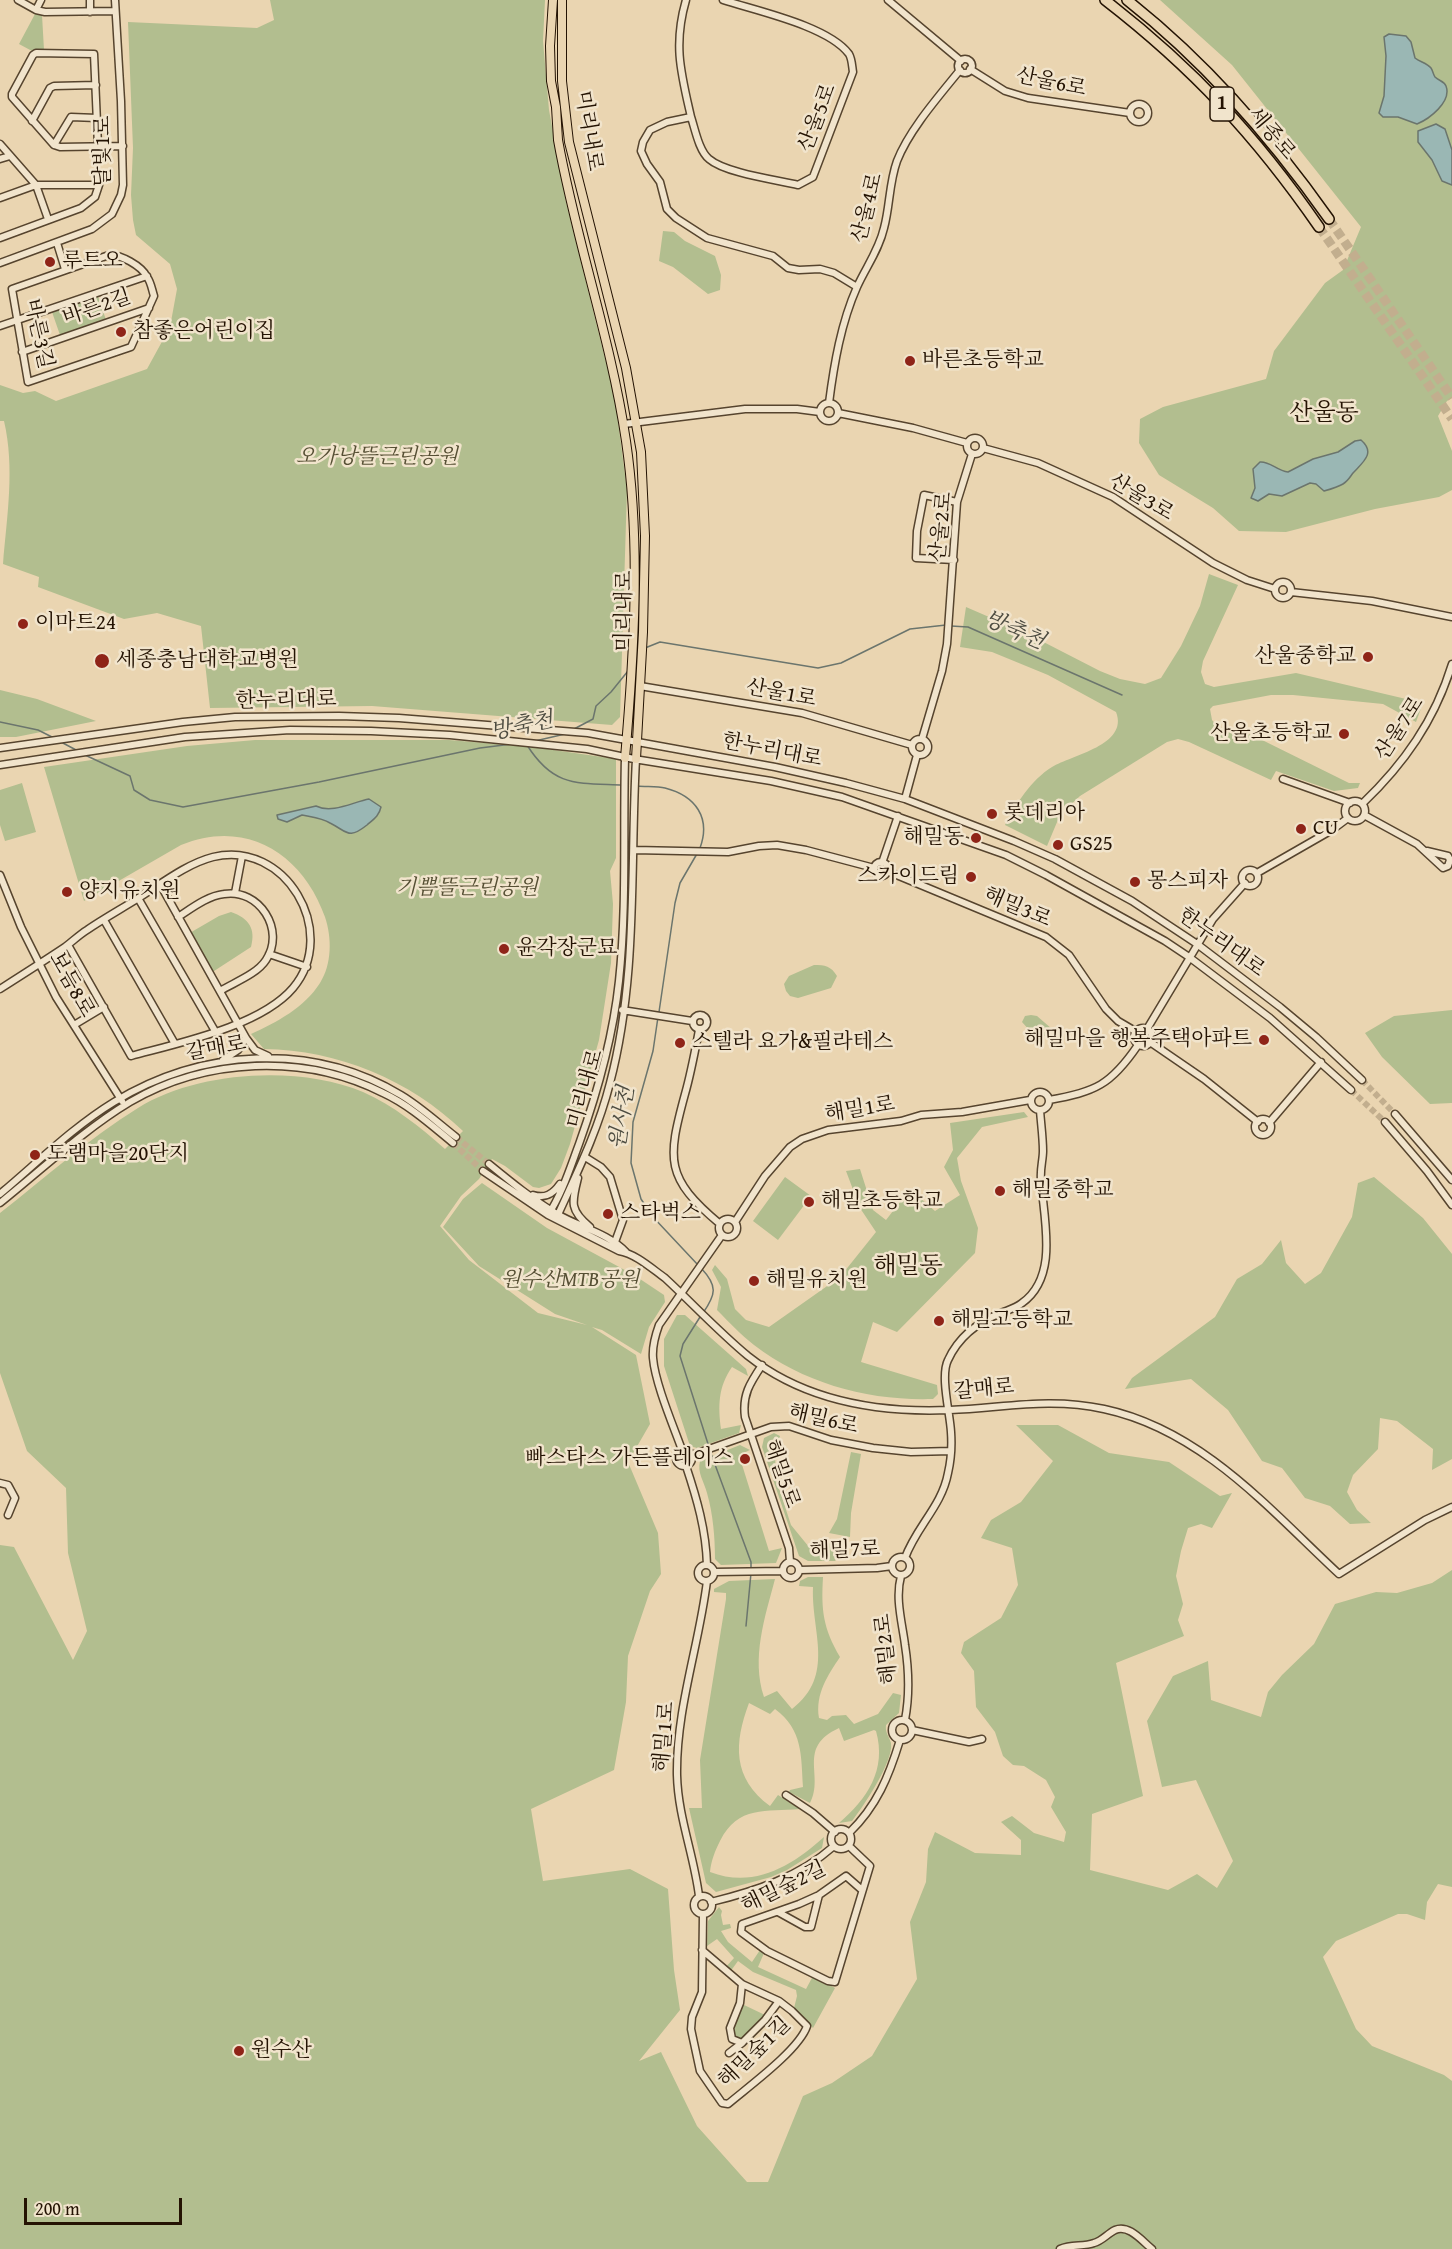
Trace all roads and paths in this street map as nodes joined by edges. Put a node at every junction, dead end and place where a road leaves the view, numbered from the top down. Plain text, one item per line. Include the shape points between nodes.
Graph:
1 (18, 0) edge
2 (41, 0) edge
3 (90, 0) edge
4 (115, 0) edge
5 (553, 0) edge
6 (562, 0) edge
7 (686, 0) edge
8 (723, 0) edge
9 (888, 0) edge
10 (1105, 0) edge
11 (1126, 0) edge
12 (36, 10) junction
13 (115, 11) junction
14 (90, 12) junction
15 (961, 61) junction
16 (970, 69) junction
17 (960, 70) junction
18 (96, 86) junction
19 (1130, 113) dead end
20 (691, 117) junction
21 (97, 118) junction
22 (32, 121) junction
23 (0, 144) edge
24 (54, 145) junction
25 (98, 146) junction
26 (123, 146) junction
27 (10, 156) junction
28 (0, 159) edge
29 (36, 185) junction
30 (0, 198) edge
31 (48, 219) junction
32 (1329, 219) tunnel mouth
33 (1319, 227) tunnel mouth
34 (0, 238) edge
35 (57, 243) junction
36 (0, 263) edge
37 (65, 270) junction
38 (145, 274) junction
39 (857, 287) junction
40 (149, 308) junction
41 (18, 320) junction
42 (0, 326) edge
43 (22, 352) junction
44 (829, 403) junction
45 (820, 412) junction
46 (838, 413) junction
47 (637, 421) junction
48 (624, 424) junction
49 (967, 443) junction
50 (983, 448) junction
51 (972, 454) junction
52 (957, 502) junction
53 (954, 560) junction
54 (1275, 589) junction
55 (1291, 592) junction
56 (1452, 617) edge
57 (1452, 664) edge
58 (640, 686) junction
59 (922, 739) junction
60 (627, 741) junction
61 (637, 743) junction
62 (912, 745) junction
63 (0, 748) edge
64 (917, 755) junction
65 (626, 758) junction
66 (636, 759) junction
67 (0, 765) edge
68 (1283, 779) dead end
69 (904, 799) junction
70 (1350, 803) junction
71 (1362, 804) junction
72 (898, 816) junction
73 (1364, 816) junction
74 (1348, 818) junction
75 (634, 850) junction
76 (1426, 851) dead end
77 (242, 856) junction
78 (882, 863) junction
79 (874, 868) junction
80 (887, 871) junction
81 (1257, 873) junction
82 (0, 875) edge
83 (1245, 883) junction
84 (160, 884) junction
85 (235, 893) junction
86 (138, 898) junction
87 (178, 916) junction
88 (104, 920) junction
89 (1197, 944) junction
90 (68, 945) junction
91 (269, 954) junction
92 (1189, 957) junction
93 (39, 964) junction
94 (307, 967) junction
95 (0, 988) edge
96 (220, 991) junction
97 (104, 1007) junction
98 (615, 1009) junction
99 (624, 1010) junction
100 (692, 1021) junction
101 (239, 1024) junction
102 (74, 1025) junction
103 (1147, 1029) junction
104 (699, 1030) junction
105 (215, 1031) junction
106 (1135, 1031) junction
107 (246, 1038) junction
108 (1150, 1042) junction
109 (175, 1044) junction
110 (1138, 1045) junction
111 (248, 1058) junction
112 (275, 1058) junction
113 (218, 1062) junction
114 (1321, 1062) junction
115 (249, 1067) junction
116 (1362, 1080) tunnel mouth
117 (1351, 1090) tunnel mouth
118 (120, 1099) junction
119 (1030, 1100) junction
120 (1049, 1100) junction
121 (125, 1105) junction
122 (1040, 1110) junction
123 (1395, 1114) tunnel mouth
124 (1258, 1122) junction
125 (1385, 1122) tunnel mouth
126 (1269, 1123) junction
127 (585, 1157) junction
128 (489, 1164) tunnel mouth
129 (581, 1166) junction
130 (569, 1169) junction
131 (483, 1171) tunnel mouth
132 (1452, 1180) edge
133 (519, 1188) junction
134 (0, 1194) edge
135 (0, 1203) edge
136 (1452, 1205) edge
137 (550, 1213) junction
138 (557, 1217) junction
139 (735, 1222) junction
140 (720, 1224) junction
141 (598, 1234) junction
142 (722, 1235) junction
143 (615, 1242) junction
144 (626, 1252) junction
145 (681, 1293) junction
146 (762, 1365) junction
147 (949, 1410) junction
148 (750, 1435) junction
149 (682, 1450) junction
150 (951, 1450) junction
151 (692, 1455) junction
152 (686, 1466) junction
153 (0, 1484) edge
154 (1452, 1507) edge
155 (8, 1515) dead end
156 (904, 1558) junction
157 (790, 1562) junction
158 (707, 1565) junction
159 (892, 1566) junction
160 (800, 1570) junction
161 (783, 1571) junction
162 (714, 1572) junction
163 (901, 1576) junction
164 (707, 1581) junction
165 (904, 1720) junction
166 (912, 1730) junction
167 (982, 1739) dead end
168 (900, 1740) junction
169 (786, 1795) dead end
170 (835, 1832) junction
171 (849, 1833) junction
172 (834, 1846) junction
173 (849, 1846) junction
174 (862, 1890) junction
175 (819, 1895) junction
176 (699, 1896) junction
177 (711, 1902) junction
178 (778, 1912) junction
179 (703, 1915) junction
180 (702, 1950) junction
181 (742, 1984) junction
182 (779, 2001) junction
183 (742, 2043) junction
184 (729, 2053) dead end
185 (1060, 2249) edge
186 (1152, 2249) edge

1 - 12 street
2 - 12 street
3 - 14 street
4 - 13 street, 달빛1로
5 - 48 main road, 미리내로 via 551,81 558,140
6 - 47 main road, 미리내로 via 562,81 569,142
7 - 20 street, 산울5로 via 678,33 680,72
8 - 20 street, 산울5로 via 811,28 830,38 851,57 853,72 813,177 798,185 729,169 709,159
9 - 15 street
10 - 33 highway, 세종로 / 1 via 1141,28 1225,107 1258,144
11 - 32 highway, 세종로 / 1 via 1232,96 1268,136
12 - 14 street
13 - 14 street
13 - 26 street, 달빛1로
15 - 16 street via 970,62
15 - 17 street
16 - 17 street
16 - 19 street, 산울6로 via 1005,91 1028,98
17 - 39 street, 산울4로 via 906,142 890,184 884,228 872,262
18 - 21 street
18 - 22 street via 50,87
18 - 22 street via 94,54 34,54 12,94
20 - 39 street via 650,130 643,142 641,151 660,183 667,209 707,238 773,256 788,268 834,273
21 - 24 street via 71,117
21 - 25 street
22 - 24 street
23 - 27 street
24 - 25 street
25 - 26 street
26 - 35 street, 달빛1로 via 122,195 112,214 92,229
27 - 28 street
27 - 29 street
29 - 30 street
29 - 31 street
29 - 31 street via 99,185 89,203
31 - 34 street
35 - 36 street, 달빛1로
35 - 37 street
37 - 38 street, 바른3길 via 114,255
37 - 41 street, 바른3길 via 12,289
38 - 40 street via 154,296
38 - 41 street
39 - 44 street, 산울4로 via 834,363
40 - 43 street, 바른2길
40 - 43 street, 바른3길 via 130,347 28,382
41 - 42 street
41 - 43 street, 바른3길
44 - 45 street
44 - 46 street via 836,406
45 - 46 street via 828,421
45 - 47 street via 745,409
46 - 49 street
47 - 48 street
47 - 58 main road, 미리내로 via 644,519
48 - 60 main road, 미리내로 via 633,512 633,642
49 - 50 street via 977,438
49 - 51 street
50 - 51 street
50 - 54 street, 산울3로 via 1038,463 1113,497 1213,563
51 - 52 street, 산울2로
52 - 53 street, 산울2로
52 - 53 street via 924,495 916,558
53 - 59 street, 산울2로 via 947,644
54 - 55 street via 1282,598
54 - 55 street via 1285,582
55 - 56 street via 1372,601
57 - 71 street, 산울7로 via 1437,706 1410,751
58 - 61 main road, 미리내로
58 - 62 street, 산울1로 via 802,713
59 - 62 street
59 - 64 street via 928,750
60 - 61 street, 한누리대로
60 - 63 street, 한누리대로 via 520,726 372,717 235,717
60 - 65 main road, 미리내로
61 - 66 main road, 미리내로
61 - 69 street, 한누리대로 via 775,767
62 - 64 street
64 - 69 street
65 - 66 street, 한누리대로
65 - 67 street, 한누리대로 via 587,749 450,735 290,730 185,737
65 - 98 street, 미리내로 via 621,953
66 - 72 street, 한누리대로 via 842,796
66 - 75 street, 미리내로
68 - 70 street
69 - 89 street, 한누리대로 via 1054,859 1132,901
70 - 71 street
70 - 74 street via 1345,811
71 - 73 street
72 - 78 street
72 - 92 street, 한누리대로 via 1006,855
73 - 74 street via 1356,821
73 - 76 street
74 - 81 street
75 - 79 street via 712,852 777,845
75 - 99 street, 미리내로
77 - 84 street via 202,860
77 - 85 street
77 - 94 street via 277,870 302,899 311,936
78 - 79 street
78 - 80 street
79 - 80 street via 880,876
80 - 106 street, 해밀3로 via 1046,937 1069,955 1106,1009
81 - 83 street via 1254,885
81 - 83 street via 1246,872
82 - 93 street, 보듬8로
83 - 89 street
84 - 86 street
84 - 87 street
85 - 87 street via 211,897
85 - 91 street via 256,902 266,913 273,930
86 - 88 street
86 - 105 street
87 - 96 street
88 - 90 street
88 - 109 street
89 - 92 street
89 - 116 street, 한누리대로 via 1316,1037
90 - 93 street
90 - 97 street
91 - 94 street
91 - 96 street via 256,970
92 - 103 street
92 - 114 street, 한누리대로
93 - 95 street
93 - 102 street, 보듬8로
94 - 101 street via 278,1001
96 - 101 street
97 - 102 street
97 - 109 street via 131,1056
98 - 99 street
98 - 130 street, 미리내로 via 600,1077
99 - 100 street
99 - 127 street, 미리내로 via 610,1082
100 - 104 street
100 - 104 street via 696,1016 705,1017 706,1025
101 - 105 street
101 - 107 street
102 - 118 street, 보듬8로
103 - 106 street
103 - 108 street
104 - 140 street via 674,1133 674,1161 687,1193
105 - 109 street
106 - 110 street via 1133,1039
107 - 111 street
107 - 112 street via 255,1050
107 - 113 street via 238,1050
108 - 110 street
108 - 124 street
110 - 120 street via 1103,1083 1079,1095
111 - 112 street, 갈매로
111 - 113 street, 갈매로
111 - 115 street
112 - 115 street, 갈매로 via 336,1068 386,1087 419,1107 455,1140 384,1093 352,1080 308,1068
113 - 118 street, 갈매로 via 164,1077
114 - 117 street, 한누리대로
114 - 126 street
115 - 121 street, 갈매로 via 194,1075
118 - 121 street, 보듬8로
118 - 134 street, 갈매로
119 - 120 street via 1039,1092
119 - 122 street
119 - 139 street, 해밀1로 via 828,1130 802,1138 765,1176
120 - 122 street via 1047,1107
121 - 135 street, 갈매로
122 - 147 street via 1047,1260 1029,1298 974,1327 957,1345 946,1364
123 - 132 street
124 - 126 street
124 - 126 street via 1256,1131 1262,1135 1269,1132
125 - 136 street
127 - 129 street, 미리내로
127 - 143 street via 610,1178 623,1220
128 - 133 street, 갈매로
129 - 138 street, 미리내로
129 - 141 street via 574,1209
130 - 133 street via 556,1190 546,1196 535,1196
130 - 137 street, 미리내로
131 - 137 street, 갈매로
133 - 137 street, 갈매로
137 - 138 street, 갈매로
138 - 141 street, 갈매로
138 - 144 street, 갈매로
139 - 140 street
139 - 142 street via 735,1234
140 - 142 street
141 - 143 street, 갈매로
142 - 145 street
143 - 144 street, 갈매로
144 - 145 street, 갈매로
145 - 146 street, 갈매로
145 - 149 street via 659,1325 653,1359
146 - 147 street, 갈매로 via 812,1392 861,1406
146 - 148 street, 해밀5로 via 744,1399
147 - 150 street
147 - 154 street, 갈매로 via 1066,1403 1104,1409 1161,1429 1197,1447 1229,1472 1339,1574
148 - 150 street, 해밀6로 via 784,1425 873,1448 911,1452
148 - 151 street, 해밀6로
148 - 157 street, 해밀5로 via 789,1548
149 - 151 street
149 - 152 street via 676,1455 676,1462
150 - 156 street via 943,1492
151 - 152 street
152 - 158 street via 705,1532
153 - 155 street via 8,1485 15,1498
156 - 159 street via 896,1558
156 - 163 street via 911,1567
157 - 160 street
157 - 161 street
158 - 162 street
158 - 164 street via 698,1572
159 - 160 street, 해밀7로
159 - 163 street via 893,1572
160 - 161 street via 793,1579
161 - 162 street, 해밀7로
162 - 164 street
163 - 165 street, 해밀2로 via 898,1595 909,1678
164 - 176 street, 해밀1로 via 678,1743 679,1805
165 - 166 street
165 - 168 street via 898,1720 892,1727
166 - 167 street via 969,1742
166 - 168 street via 910,1736
168 - 171 street via 873,1806
169 - 170 street
170 - 171 street via 841,1829
170 - 172 street via 831,1840
171 - 173 street
172 - 173 street
172 - 177 street via 819,1859 774,1883
173 - 174 street, 해밀숲2길 via 870,1866
174 - 175 street, 해밀숲2길 via 846,1876
174 - 178 street, 해밀숲2길 via 835,1982 766,1951 741,1932 742,1924
175 - 178 street, 해밀숲2길
175 - 178 street via 811,1927
176 - 177 street via 708,1897
176 - 179 street via 694,1908
177 - 179 street via 711,1911
179 - 180 street, 해밀숲1길
180 - 181 street, 해밀숲1길
180 - 182 street, 해밀숲1길 via 702,1992 691,2029 700,2071 722,2103 728,2104 804,2035 807,2026
181 - 182 street, 해밀숲1길
181 - 183 street via 740,2003 730,2028 732,2039
182 - 183 street
183 - 184 street
185 - 186 street via 1093,2244 1122,2229

